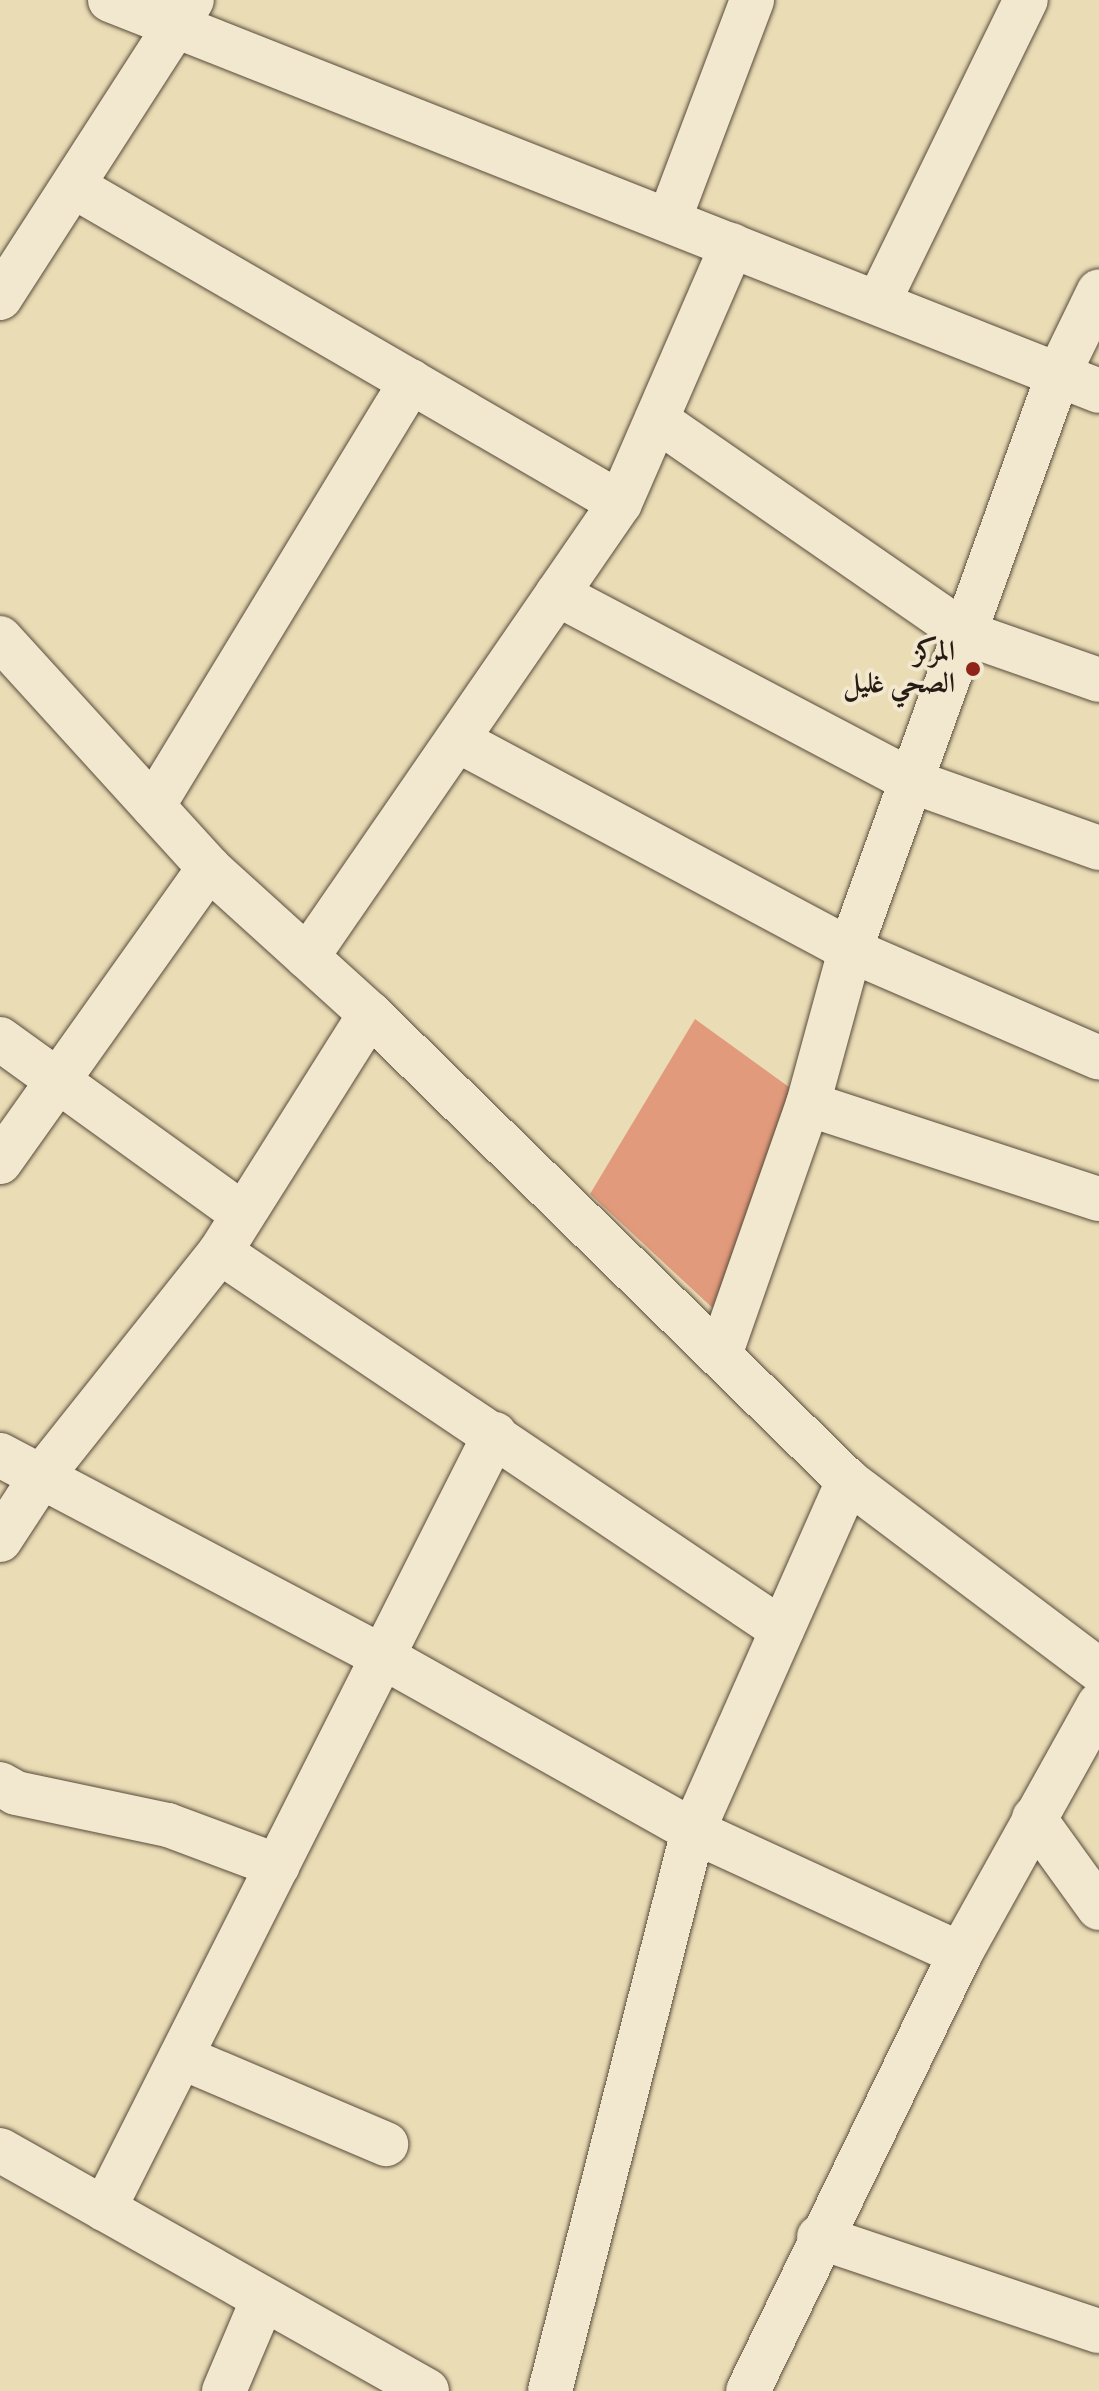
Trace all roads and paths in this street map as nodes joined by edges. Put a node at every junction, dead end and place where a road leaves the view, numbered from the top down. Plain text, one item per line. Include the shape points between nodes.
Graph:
1 (110, 0) edge
2 (752, 0) edge
3 (1026, 0) edge
4 (185, 12) edge
5 (73, 186) junction
6 (669, 220) junction
7 (732, 245) junction
8 (1099, 291) edge
9 (0, 298) edge
10 (878, 303) junction
11 (1058, 375) junction
12 (411, 381) junction
13 (1099, 391) edge
14 (657, 420) junction
15 (620, 503) junction
16 (557, 594) junction
17 (965, 633) junction
18 (0, 638) edge
19 (1099, 680) edge
20 (457, 740) junction
21 (911, 781) junction
22 (153, 806) junction
23 (1099, 848) edge
24 (209, 868) junction
25 (850, 950) junction
26 (307, 957) junction
27 (370, 1014) junction
28 (0, 1039) edge
29 (1099, 1058) edge
30 (58, 1081) junction
31 (808, 1104) junction
32 (0, 1162) edge
33 (1099, 1199) edge
34 (243, 1214) junction
35 (220, 1252) junction
36 (720, 1355) junction
37 (495, 1434) junction
38 (0, 1455) edge
39 (41, 1477) junction
40 (848, 1481) junction
41 (0, 1540) edge
42 (782, 1630) junction
43 (385, 1658) junction
44 (1099, 1670) edge
45 (1099, 1704) edge
46 (0, 1784) edge
47 (1034, 1818) junction
48 (693, 1831) junction
49 (278, 1866) junction
50 (1099, 1908) edge
51 (960, 1954) junction
52 (181, 2057) junction
53 (386, 2144) dead end
54 (1, 2153) edge
55 (104, 2209) junction
56 (819, 2237) junction
57 (263, 2299) junction
58 (1099, 2331) edge
59 (224, 2391) edge
60 (427, 2391) edge
61 (550, 2391) edge
62 (748, 2391) edge

1 - 4 street
2 - 6 street
3 - 10 street
4 - 5 street
4 - 6 street
5 - 9 street
5 - 12 street
6 - 7 street
7 - 10 street
7 - 14 street
8 - 11 street
10 - 11 street
11 - 13 street
11 - 17 street
12 - 15 street
12 - 22 street
14 - 15 street
14 - 17 street
15 - 16 street
16 - 20 street
16 - 21 street
17 - 19 street
17 - 21 street
18 - 22 street
20 - 25 street
20 - 26 street
21 - 23 street
21 - 25 street
22 - 24 street
24 - 26 street
24 - 30 street
25 - 29 street
25 - 31 street
26 - 27 street
27 - 34 street
27 - 36 street
28 - 30 street
30 - 32 street
30 - 34 street
31 - 33 street
31 - 36 street
34 - 35 street
35 - 37 street
35 - 39 street
36 - 40 street
37 - 42 street
37 - 43 street
38 - 39 street
39 - 41 street
39 - 43 street
40 - 42 street
40 - 44 street
42 - 48 street
43 - 48 street
43 - 49 street
45 - 47 street
46 - 49 street via 16,1793 168,1825
47 - 50 street
47 - 51 street
48 - 51 street
48 - 61 street
49 - 52 street
51 - 56 street
52 - 53 street
52 - 55 street
54 - 55 street
55 - 57 street
56 - 58 street
56 - 62 street
57 - 59 street
57 - 60 street

